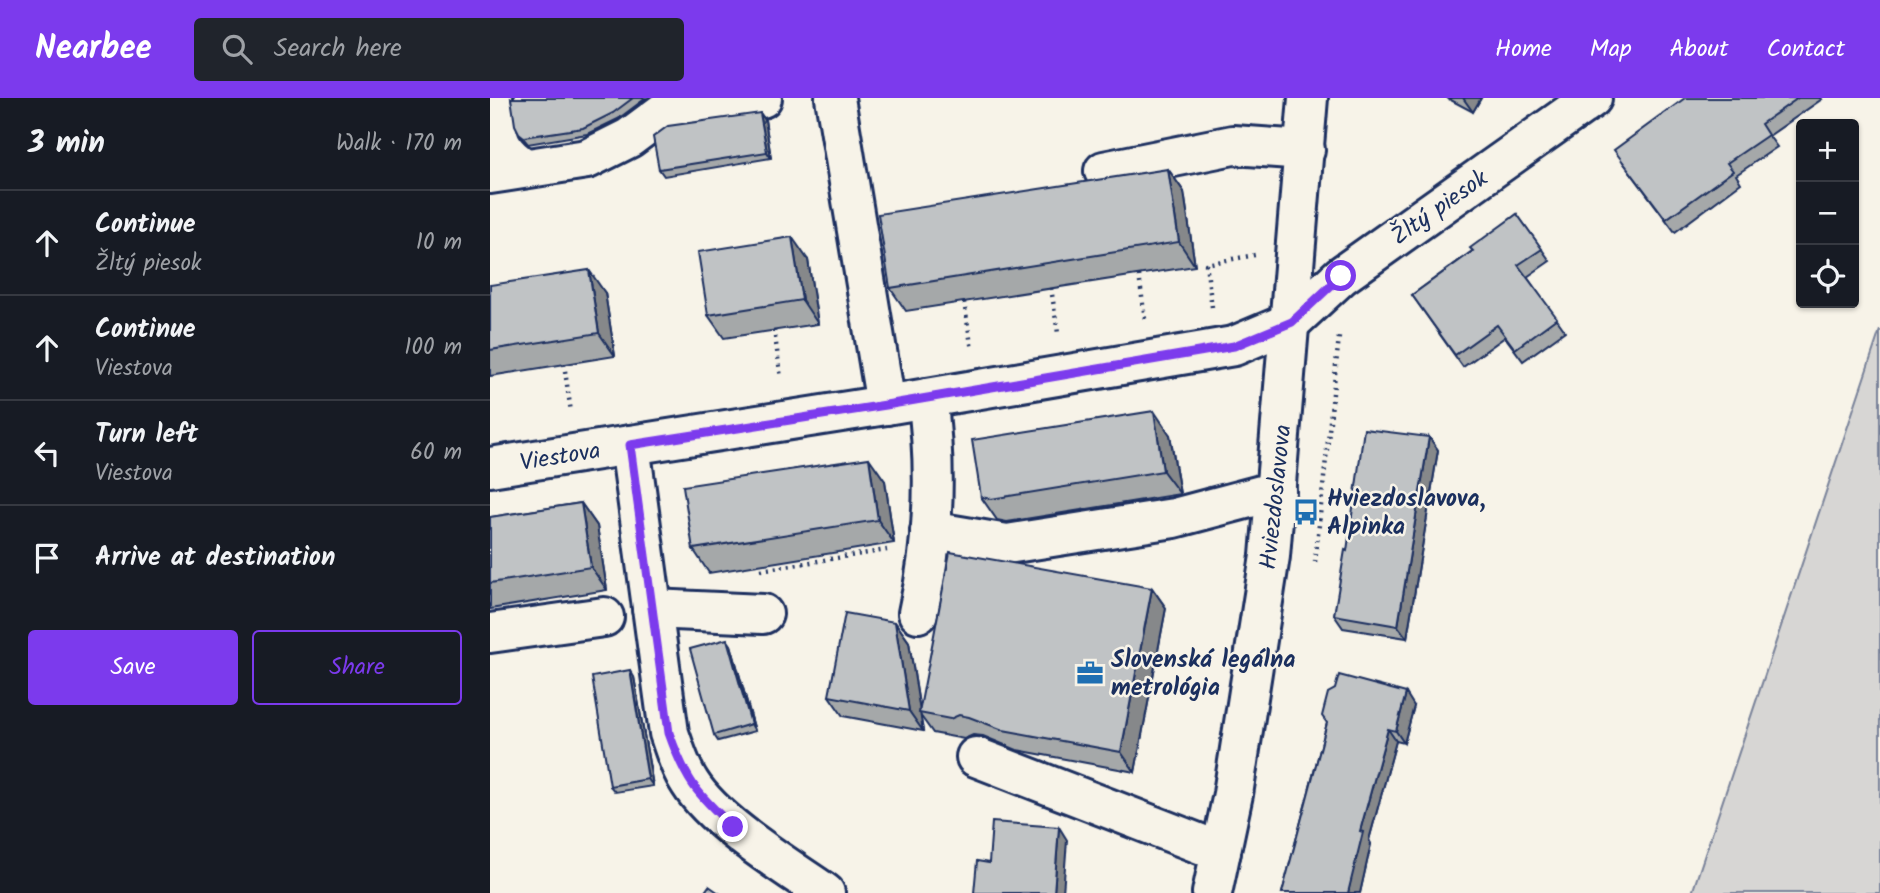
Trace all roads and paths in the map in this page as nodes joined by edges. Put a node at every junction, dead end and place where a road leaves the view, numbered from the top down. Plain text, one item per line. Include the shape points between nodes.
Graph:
1 (493, 98) edge
2 (762, 98) edge
3 (835, 98) edge
4 (1308, 98) edge
5 (1591, 98) edge
6 (1304, 150) junction
7 (507, 171) edge
8 (1104, 171) dead end
9 (1259, 254) dead end
10 (1139, 275) edge
11 (1051, 288) edge
12 (964, 302) edge
13 (1213, 318) dead end
14 (1292, 322) junction
15 (774, 330) edge
16 (1147, 330) dead end
17 (1060, 344) dead end
18 (973, 358) dead end
19 (564, 364) edge
20 (783, 390) dead end
21 (927, 398) junction
22 (886, 405) junction
23 (573, 423) dead end
24 (630, 445) junction
25 (490, 467) edge
26 (1276, 491) junction
27 (930, 531) junction
28 (889, 550) dead end
29 (759, 570) edge
30 (652, 609) junction
31 (918, 613) dead end
32 (763, 614) dead end
33 (604, 617) dead end
34 (490, 633) edge
35 (976, 757) dead end
36 (1220, 852) junction
37 (825, 893) edge
38 (1212, 893) edge

1 - 7 street
2 - 7 street via 664,112 629,138 587,159
3 - 22 street
4 - 6 street, Hviezdoslavova
5 - 14 street, Žltý piesok via 1341,276
6 - 8 street via 1233,145
6 - 14 street, Hviezdoslavova
9 - 13 path via 1206,264
10 - 16 path
11 - 17 path
12 - 18 path
14 - 21 street, Viestova via 1234,346
14 - 26 street, Hviezdoslavova
15 - 20 path
19 - 23 path
21 - 22 street, Viestova
21 - 27 street via 934,450
22 - 24 street, Viestova
24 - 25 street, Viestova
24 - 30 street, Viestova
26 - 27 street via 1174,518 1007,544
26 - 36 street, Hviezdoslavova via 1270,556
27 - 31 street
28 - 29 path
30 - 32 street
30 - 37 street, Viestova via 669,733 691,785 733,827
33 - 34 street
35 - 36 street
36 - 38 street, Hviezdoslavova

